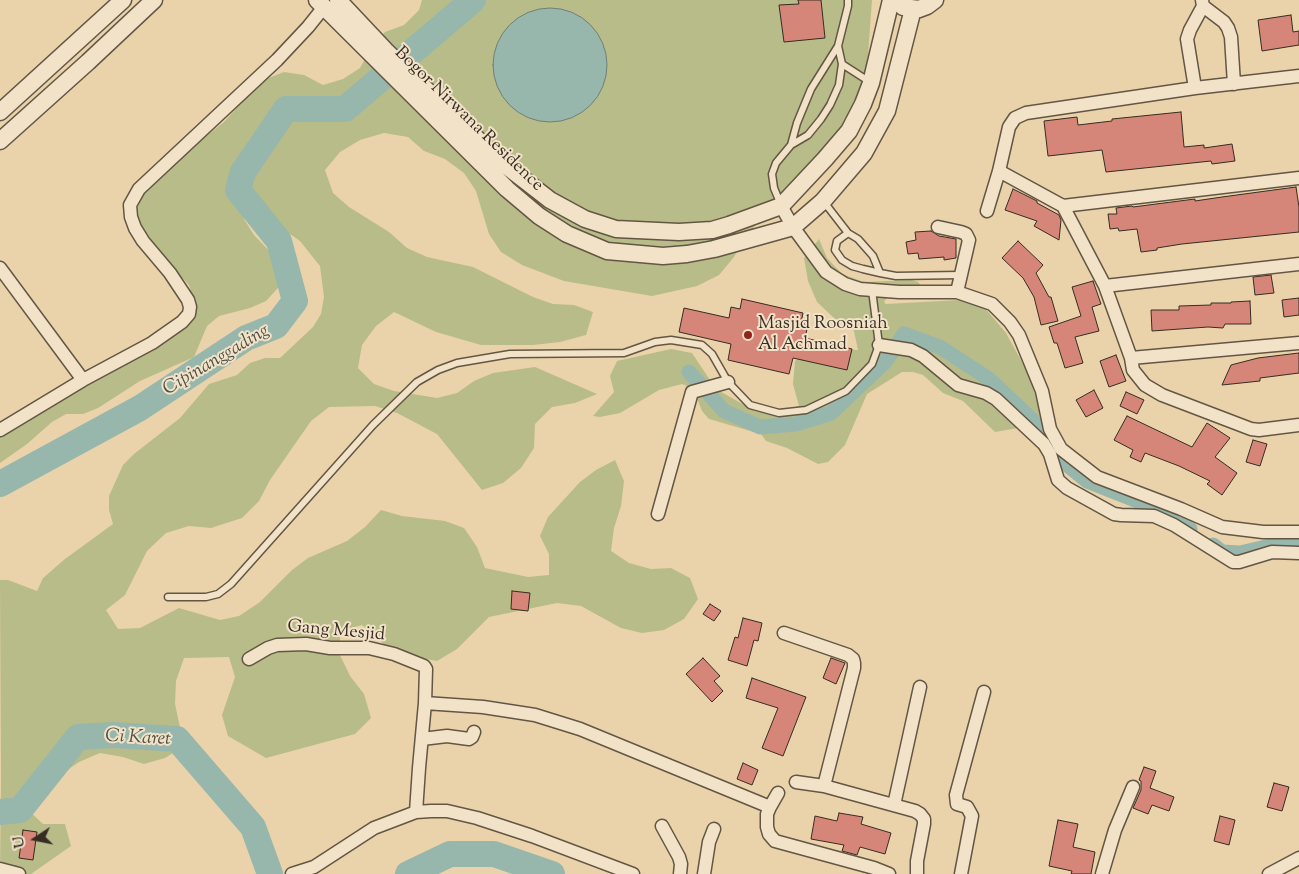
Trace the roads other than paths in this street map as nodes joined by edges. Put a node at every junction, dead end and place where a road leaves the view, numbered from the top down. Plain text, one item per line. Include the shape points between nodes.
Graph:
1 (123, 0) edge
2 (154, 0) edge
3 (848, 0) edge
4 (892, 0) edge
5 (935, 0) edge
6 (327, 2) edge
7 (1202, 3) edge
8 (913, 9) junction
9 (838, 46) junction
10 (842, 64) junction
11 (1299, 76) edge
12 (406, 80) junction
13 (871, 83) junction
14 (1234, 84) junction
15 (1195, 88) junction
16 (25, 91) junction
17 (38, 108) junction
18 (0, 112) edge
19 (0, 141) edge
20 (791, 146) junction
21 (999, 171) junction
22 (1299, 178) edge
23 (823, 201) junction
24 (781, 206) junction
25 (1063, 206) junction
26 (987, 211) dead end
27 (793, 227) junction
28 (938, 227) dead end
29 (848, 233) junction
30 (1299, 264) edge
31 (0, 268) edge
32 (880, 273) junction
33 (960, 275) junction
34 (1105, 286) junction
35 (872, 290) junction
36 (957, 292) junction
37 (1299, 343) edge
38 (879, 344) junction
39 (1131, 358) junction
40 (83, 380) junction
41 (728, 382) junction
42 (1299, 425) edge
43 (0, 430) edge
44 (658, 514) dead end
45 (1299, 532) edge
46 (1299, 552) edge
47 (168, 597) dead end
48 (784, 633) dead end
49 (249, 659) dead end
50 (920, 687) dead end
51 (984, 692) dead end
52 (425, 703) junction
53 (474, 732) dead end
54 (422, 739) junction
55 (796, 782) dead end
56 (824, 786) junction
57 (1133, 787) dead end
58 (778, 793) dead end
59 (770, 806) junction
60 (894, 806) junction
61 (416, 812) junction
62 (662, 826) dead end
63 (714, 829) dead end
64 (1299, 858) edge
65 (0, 869) edge
66 (19, 874) edge
67 (292, 874) edge
68 (633, 874) edge
69 (680, 874) edge
70 (704, 874) edge
71 (889, 874) edge
72 (917, 874) edge
73 (960, 874) edge
74 (1102, 874) edge
75 (1268, 874) edge

1 - 16 street
2 - 17 street
3 - 9 lane
4 - 8 street
4 - 13 street, Bogor Nirwana Residence
5 - 8 street via 927,6
6 - 12 street, Bogor Nirwana Residence
6 - 40 street via 277,60 139,189 130,205 130,217 143,241 188,300 189,314 152,343
7 - 14 street via 1228,28
7 - 15 street via 1187,39
8 - 23 street, Bogor Nirwana Residence via 887,112 864,153
9 - 10 lane
9 - 20 lane via 811,89
10 - 13 lane
10 - 20 lane via 839,85 821,119 808,135
11 - 14 street
12 - 24 street, Bogor Nirwana Residence via 501,162 550,200 585,219 616,228 712,230
12 - 27 street, Bogor Nirwana Residence via 507,189 567,234 607,251 663,256 687,254 737,244
13 - 24 street, Bogor Nirwana Residence via 848,131
14 - 15 street
15 - 21 street via 1026,113 1015,118 1009,127
16 - 17 street
16 - 18 street
17 - 19 street
20 - 24 lane via 772,174
21 - 25 street
21 - 26 street
22 - 25 street
23 - 27 street, Bogor Nirwana Residence
23 - 29 lane
24 - 27 street
25 - 34 street
27 - 35 street via 826,272 845,284
28 - 33 street via 961,232 968,237
29 - 32 lane via 873,256
29 - 32 lane via 837,241 835,250 842,260
30 - 34 street
31 - 40 street
32 - 33 lane
33 - 36 street
34 - 39 street
35 - 36 street
35 - 38 lane
36 - 45 street via 992,304 1010,322 1019,335 1042,390 1050,429 1062,449 1097,477 1222,527
37 - 39 street
38 - 41 lane via 872,364 846,391 806,410 779,413 750,405
38 - 46 street via 911,350 958,385 996,399 1044,444 1058,480 1114,514 1154,516 1233,562 1272,552
39 - 42 street via 1138,378 1162,395 1258,430
40 - 43 street
41 - 44 street via 692,392
41 - 47 lane via 712,354 702,345 671,340 624,352 510,354 457,363 438,370 417,382 373,425 231,584 218,594 206,597
48 - 56 street via 848,655 854,663
49 - 52 street, Gang Mesjid via 268,648 288,644 369,648 394,654 425,667
50 - 60 street
51 - 73 street via 956,795 958,804 967,807 972,816
52 - 54 street, Gang Mesjid
52 - 59 street via 535,715 580,729
53 - 54 street via 469,739 446,736
54 - 61 street, Gang Mesjid
55 - 56 street
56 - 60 street
57 - 74 street via 1115,830
58 - 59 street
59 - 71 street via 767,826 775,841
60 - 72 street via 915,811 924,819 916,861
61 - 67 street via 374,828 314,867
61 - 68 street via 447,812 478,818
62 - 69 street via 679,857
63 - 70 street
64 - 75 street
65 - 66 street

